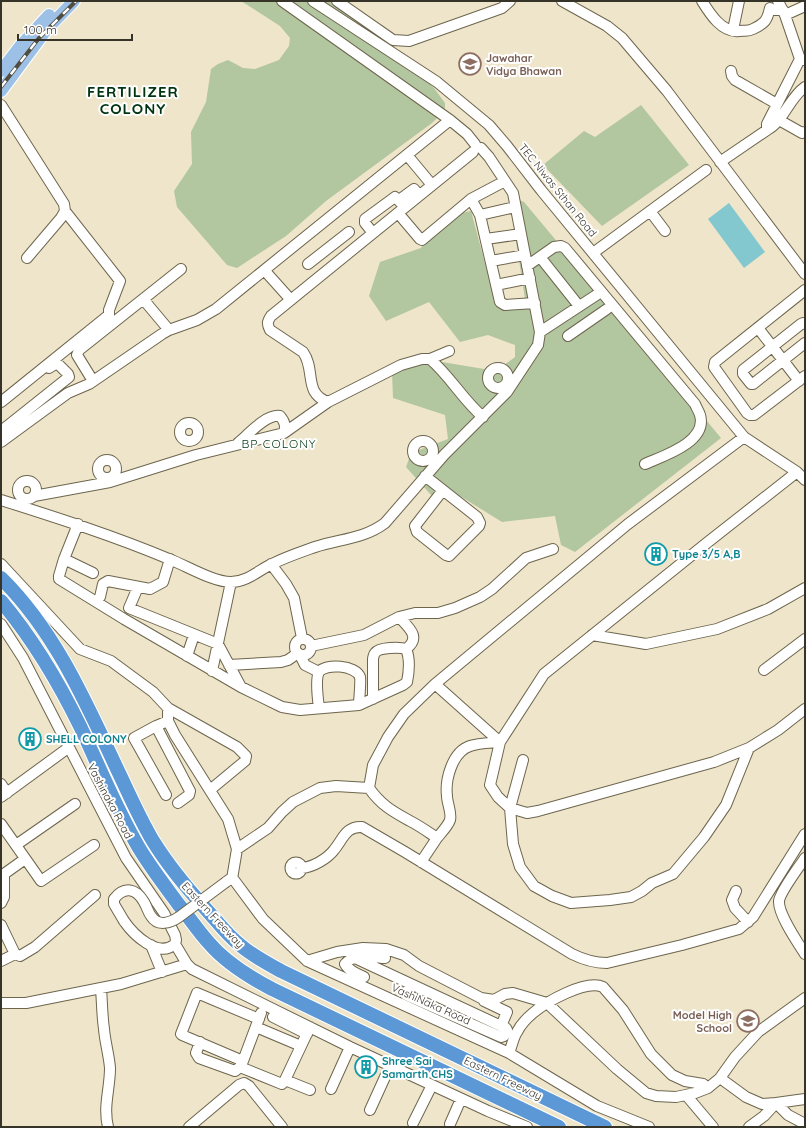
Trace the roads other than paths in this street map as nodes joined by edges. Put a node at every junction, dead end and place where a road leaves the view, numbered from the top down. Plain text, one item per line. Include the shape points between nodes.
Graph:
1 (74, 1) edge
2 (282, 1) edge
3 (313, 1) edge
4 (337, 1) edge
5 (510, 1) edge
6 (562, 1) edge
7 (702, 1) edge
8 (739, 1) edge
9 (769, 5) edge
10 (805, 6) edge
11 (60, 8) edge
12 (782, 8) edge
13 (734, 28) junction
14 (800, 41) edge
15 (25, 49) junction
16 (803, 59) edge
17 (731, 71) dead end
18 (1, 72) edge
19 (805, 87) edge
20 (1, 91) edge
21 (777, 104) junction
22 (1, 105) edge
23 (450, 120) junction
24 (779, 120) junction
25 (766, 130) junction
26 (805, 132) edge
27 (476, 148) junction
28 (407, 155) junction
29 (720, 162) junction
30 (706, 170) dead end
31 (505, 181) junction
32 (432, 185) junction
33 (471, 199) junction
34 (400, 207) junction
35 (515, 207) junction
36 (650, 211) junction
37 (65, 212) junction
38 (480, 215) junction
39 (665, 231) dead end
40 (349, 232) dead end
41 (373, 233) junction
42 (521, 234) junction
43 (486, 239) junction
44 (339, 240) junction
45 (350, 252) junction
46 (593, 253) junction
47 (525, 255) junction
48 (540, 257) junction
49 (28, 258) dead end
50 (491, 261) junction
51 (527, 266) junction
52 (180, 269) dead end
53 (265, 271) junction
54 (326, 272) junction
55 (805, 274) edge
56 (530, 278) junction
57 (496, 285) junction
58 (805, 291) edge
59 (601, 292) junction
60 (143, 299) junction
61 (291, 300) junction
62 (535, 303) junction
63 (577, 308) junction
64 (607, 308) dead end
65 (585, 324) junction
66 (805, 324) edge
67 (758, 328) junction
68 (169, 330) junction
69 (540, 332) junction
70 (568, 336) dead end
71 (805, 343) edge
72 (773, 347) junction
73 (449, 351) dead end
74 (430, 359) junction
75 (783, 360) junction
76 (802, 378) edge
77 (93, 381) junction
78 (52, 390) junction
79 (59, 399) junction
80 (1, 402) edge
81 (328, 402) junction
82 (33, 405) junction
83 (1, 408) edge
84 (40, 413) junction
85 (483, 417) junction
86 (1, 431) edge
87 (284, 433) junction
88 (744, 437) junction
89 (1, 442) edge
90 (191, 442) dead end
91 (238, 444) junction
92 (433, 450) junction
93 (196, 455) junction
94 (444, 455) junction
95 (420, 462) junction
96 (645, 464) dead end
97 (797, 472) junction
98 (427, 473) junction
99 (805, 480) edge
100 (443, 490) junction
101 (34, 496) junction
102 (23, 499) junction
103 (1, 500) edge
104 (78, 524) junction
105 (553, 549) dead end
106 (64, 559) junction
107 (170, 559) junction
108 (1, 564) edge
109 (271, 564) junction
110 (93, 573) dead end
111 (1, 578) edge
112 (231, 582) junction
113 (138, 587) junction
114 (805, 588) edge
115 (100, 597) dead end
116 (1, 601) edge
117 (128, 608) junction
118 (398, 617) junction
119 (124, 619) junction
120 (1, 624) edge
121 (194, 635) junction
122 (592, 635) junction
123 (302, 638) junction
124 (805, 639) edge
125 (218, 644) junction
126 (311, 646) junction
127 (406, 649) junction
128 (299, 654) junction
129 (187, 656) junction
130 (229, 665) junction
131 (764, 670) dead end
132 (212, 671) junction
133 (319, 672) junction
134 (435, 684) junction
135 (241, 688) junction
136 (373, 699) junction
137 (359, 705) junction
138 (168, 708) junction
139 (319, 708) junction
140 (805, 710) edge
141 (168, 721) junction
142 (156, 726) junction
143 (500, 742) junction
144 (68, 748) junction
145 (749, 748) junction
146 (523, 760) dead end
147 (1, 784) edge
148 (369, 788) junction
149 (210, 790) junction
150 (4, 795) edge
151 (166, 795) dead end
152 (178, 803) dead end
153 (75, 804) dead end
154 (510, 808) junction
155 (1, 824) edge
156 (805, 834) edge
157 (438, 838) junction
158 (94, 844) dead end
159 (16, 845) junction
160 (237, 849) junction
161 (805, 858) edge
162 (26, 859) junction
163 (421, 862) junction
164 (302, 868) dead end
165 (229, 880) junction
166 (736, 891) dead end
167 (95, 895) dead end
168 (1, 903) edge
169 (748, 922) junction
170 (1, 925) edge
171 (175, 944) junction
172 (151, 945) junction
173 (15, 954) junction
174 (805, 954) edge
175 (355, 958) junction
176 (385, 958) dead end
177 (1, 961) edge
178 (307, 961) junction
179 (187, 964) junction
180 (162, 972) junction
181 (358, 978) junction
182 (410, 984) junction
183 (101, 988) junction
184 (220, 990) dead end
185 (461, 990) dead end
186 (470, 994) junction
187 (805, 998) edge
188 (407, 1001) junction
189 (1, 1003) edge
190 (547, 1003) junction
191 (464, 1008) junction
192 (259, 1019) junction
193 (471, 1024) junction
194 (503, 1028) junction
195 (308, 1030) junction
196 (467, 1034) junction
197 (515, 1036) junction
198 (200, 1042) junction
199 (301, 1046) junction
200 (350, 1047) junction
201 (509, 1053) junction
202 (241, 1064) junction
203 (390, 1066) junction
204 (720, 1078) junction
205 (285, 1080) junction
206 (431, 1087) junction
207 (708, 1088) junction
208 (331, 1089) dead end
209 (310, 1090) dead end
210 (686, 1095) junction
211 (805, 1100) edge
212 (460, 1102) junction
213 (776, 1103) junction
214 (370, 1110) dead end
215 (413, 1123) dead end
216 (450, 1124) dead end
217 (805, 1124) edge
218 (108, 1127) edge
219 (189, 1127) edge
220 (282, 1127) edge
221 (527, 1127) edge
222 (559, 1127) edge
223 (605, 1127) edge
224 (649, 1127) edge
225 (713, 1127) edge
226 (749, 1127) edge

1 - 11 main road
2 - 23 street
3 - 46 street, TEC Niwas Sthan Road via 437,82 488,125
4 - 5 street via 393,40 409,41 502,8
6 - 29 street via 622,38 667,91
7 - 13 street via 711,16 723,27
8 - 13 street
9 - 12 street via 774,10
9 - 13 street via 768,19 762,24 747,32
10 - 12 street
11 - 15 main road
12 - 14 street
14 - 16 street
15 - 18 main road
15 - 20 main road
16 - 21 street
17 - 21 street via 735,80
19 - 24 street via 796,95
21 - 25 street
22 - 37 street via 64,204
23 - 27 street via 467,134
23 - 28 street
24 - 25 street
24 - 26 street via 802,133
25 - 29 street
27 - 31 street via 489,157
27 - 32 street
28 - 32 street
28 - 53 street
29 - 55 street
30 - 36 street
31 - 33 street
31 - 35 street via 513,193
32 - 34 street
33 - 34 street via 422,240
33 - 38 street
34 - 41 street
34 - 41 street via 397,198 394,198 365,220
35 - 38 street
35 - 42 street
36 - 39 street
36 - 46 street
37 - 49 street
37 - 80 street via 120,281 109,315
38 - 43 street
40 - 44 street
41 - 45 street
42 - 43 street
42 - 47 street
43 - 50 street
44 - 45 street
44 - 54 street via 312,261
45 - 54 street
46 - 88 street, TEC Niwas Sthan Road
47 - 50 street
47 - 51 street
48 - 51 street
48 - 59 street via 554,247 561,246
48 - 63 street
50 - 57 street
51 - 56 street
52 - 60 street
53 - 61 street
53 - 68 street via 216,309 197,320
54 - 61 street
56 - 57 street
56 - 62 street
57 - 62 street via 502,304
58 - 67 street
59 - 63 street
59 - 96 street via 694,404 701,416 697,434 684,446
60 - 68 street
60 - 77 street via 77,352
61 - 81 street via 271,316 267,325 270,330 303,352 307,358 313,391 317,397
62 - 69 street
63 - 65 street
63 - 69 street
64 - 65 street
65 - 70 street
66 - 72 street via 801,324
67 - 72 street
67 - 76 street via 715,362 714,366 747,413 754,415
68 - 77 street
69 - 85 street via 538,345
71 - 75 street
72 - 75 street
72 - 75 street via 743,370 742,374 753,384
73 - 74 street
74 - 81 street via 401,365
74 - 85 street via 442,369 472,408
75 - 76 street
77 - 79 street
78 - 79 street
78 - 82 street
78 - 83 street via 69,377 57,362
79 - 84 street
81 - 87 street
82 - 84 street
82 - 86 street
84 - 89 street
85 - 94 street
87 - 91 street
87 - 91 street via 284,421 280,416 275,416 268,418
88 - 97 street, TEC Niwas Sthan Road
88 - 134 street via 623,528
90 - 93 street
91 - 93 street
92 - 94 street
92 - 95 street via 430,459
92 - 95 street via 425,441 415,444 414,458
93 - 101 street via 110,480
94 - 98 street
95 - 98 street
97 - 99 street, TEC Niwas Sthan Road
97 - 122 street
98 - 100 street
98 - 109 street via 385,523 376,530 315,547
100 - 100 street via 477,516 480,522 480,526 449,556 417,532 415,526
101 - 102 street
101 - 102 street via 37,491 35,485 30,481 24,481 18,488
102 - 103 street
103 - 104 street
104 - 106 street
104 - 107 street
105 - 118 street via 526,558 492,589 474,600 447,611
106 - 110 street
106 - 119 street via 60,579
107 - 112 street via 209,577
107 - 113 street via 163,582 150,589
108 - 138 street via 80,649 111,661 153,692
109 - 112 street via 248,578
109 - 123 street via 294,598
111 - 223 highway, Eastern Freeway via 31,612 61,657 156,846 182,881 238,944 281,971
112 - 125 street
113 - 115 street via 108,581 103,584
113 - 117 street
114 - 122 street via 768,609 717,629 646,644
116 - 222 highway, Eastern Freeway via 37,648 50,670 79,724 128,829 153,871 208,943 241,972 272,989
117 - 119 street
117 - 121 street
118 - 126 street via 364,635
118 - 127 street via 414,637
119 - 129 street
120 - 144 street, Vashinaka Road via 23,658
121 - 125 street
121 - 129 street
122 - 143 street via 544,674
123 - 126 street via 307,639
123 - 128 street via 295,646
124 - 131 street
125 - 130 street
125 - 132 street
126 - 128 street via 308,653
127 - 136 street via 407,682
127 - 136 street via 401,647 378,650 374,653
128 - 130 street via 281,662
128 - 133 street via 306,665
129 - 132 street
130 - 135 street
132 - 135 street
133 - 137 street via 324,668 354,669 360,677
133 - 139 street
134 - 143 street
134 - 148 street via 404,714 388,737 373,765
135 - 139 street via 282,707 300,710
136 - 137 street
137 - 139 street
138 - 141 street
138 - 149 street via 237,747 246,756 245,761
140 - 145 street
141 - 142 street
141 - 149 street
142 - 151 street via 136,736 135,739
142 - 152 street via 190,791 189,795
143 - 154 street via 490,785
143 - 157 street via 469,746 457,756 448,772 447,780 449,822
144 - 150 street
144 - 171 street, Vashinaka Road via 126,858 164,913 175,935
145 - 154 street via 714,762 550,809 527,813
145 - 154 street via 726,805 704,837 673,874 652,883 631,897 571,903 534,886 520,867 513,844
146 - 154 street
147 - 150 street
148 - 157 street via 376,799 389,810
148 - 160 street via 320,788 293,802 268,828
149 - 160 street via 228,819
153 - 159 street
155 - 159 street
156 - 169 street
157 - 163 street
158 - 162 street via 41,881
159 - 162 street
160 - 165 street
161 - 174 street via 779,900 782,915
162 - 168 street via 4,874 4,897
163 - 164 street via 380,836 362,827 356,827 345,833 328,856 310,867
163 - 169 street via 586,961 607,963 682,945 739,929
165 - 172 street, bridge via 179,917 166,923 151,917 140,896 129,890 123,891 114,899 114,904 140,940
165 - 178 street, VashiNaka Road via 236,882 263,919
166 - 169 street via 732,900 735,908
167 - 173 street via 35,947 20,956
170 - 173 street
171 - 172 street via 170,948
171 - 179 street, Vashinaka Road
172 - 180 street
173 - 177 street
175 - 176 street
175 - 181 street via 345,964
175 - 182 street
178 - 181 street, VashiNaka Road
178 - 190 street via 336,952 363,948 386,949 404,955 419,966 481,998 494,1000 512,993
179 - 180 street
179 - 195 street
180 - 183 street
181 - 188 street, VashiNaka Road
182 - 188 street via 406,994
182 - 191 street
183 - 189 street via 26,1002
183 - 218 street via 103,1027 110,1066 105,1116
184 - 192 street
185 - 186 street
186 - 191 street
186 - 194 street via 506,1012
187 - 204 street via 758,1032
188 - 193 street
188 - 196 street, VashiNaka Road
190 - 197 street via 532,1014
190 - 207 street via 576,988 595,984 603,987 623,1010 651,1054 672,1075
190 - 210 street via 617,1069 646,1092 656,1096
191 - 194 street
192 - 195 street
192 - 198 street via 197,993 181,1032 182,1035
192 - 199 street
192 - 202 street
193 - 194 street via 501,1037 504,1036
193 - 196 street
194 - 197 street
195 - 199 street
195 - 200 street
196 - 201 street, VashiNaka Road
197 - 201 street
198 - 202 street
198 - 202 street via 196,1054 199,1058 236,1070
199 - 205 street
200 - 203 street
200 - 208 street
201 - 224 street, VashiNaka Road via 597,1106
202 - 205 street via 282,1084
203 - 206 street
203 - 214 street
204 - 207 street
204 - 213 street via 762,1104
205 - 209 street
206 - 212 street
206 - 215 street
207 - 210 street
210 - 225 street
211 - 213 street
212 - 216 street
212 - 221 street
213 - 217 street via 788,1115
213 - 226 street
219 - 220 street via 244,1083

